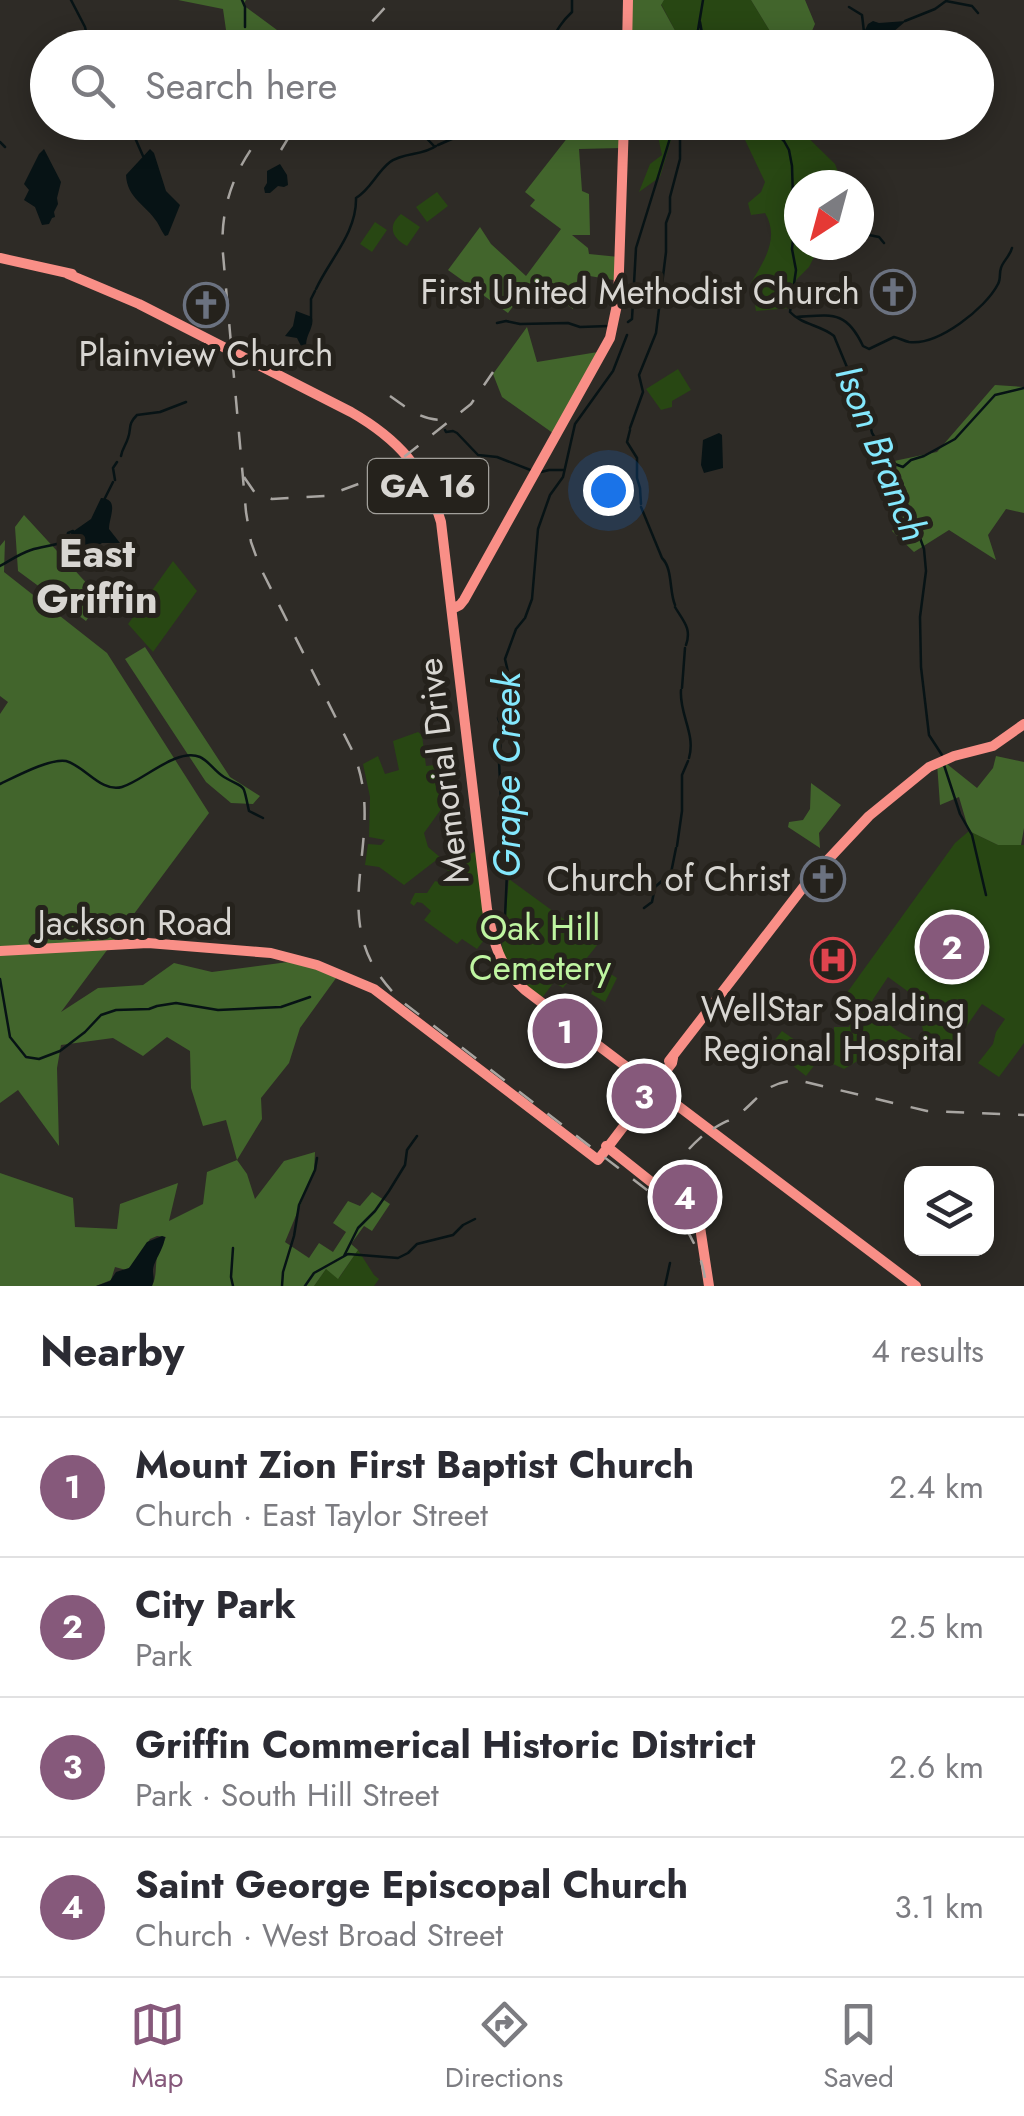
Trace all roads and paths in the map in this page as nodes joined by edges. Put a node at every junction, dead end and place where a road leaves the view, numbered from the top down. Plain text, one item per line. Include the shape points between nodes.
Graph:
1 (628, 0) edge
2 (627, 30) edge
3 (623, 140) edge
4 (0, 260) edge
5 (36, 267) junction
6 (48, 276) dead end
7 (72, 276) junction
8 (137, 303) junction
9 (458, 605) junction
10 (1024, 724) edge
11 (0, 950) edge
12 (652, 1087) junction
13 (606, 1146) junction
14 (709, 1286) edge
15 (916, 1286) edge

1 - 2 main road
3 - 9 main road via 618,300 610,338
4 - 5 main road, GA 16
5 - 6 main road
5 - 7 main road, GA 16
7 - 8 main road, GA 16
7 - 8 main road, GA 16
8 - 9 main road, GA 16 via 351,412 392,440 418,470 436,508
9 - 12 main road, Memorial Drive / GA 16 via 456,641 498,955 514,980
10 - 12 main road via 994,746 929,767 869,816 808,880
11 - 13 main road, Jackson Road via 148,943 271,953 327,968 382,995 597,1158
12 - 13 main road
12 - 15 main road
13 - 14 main road via 692,1214

